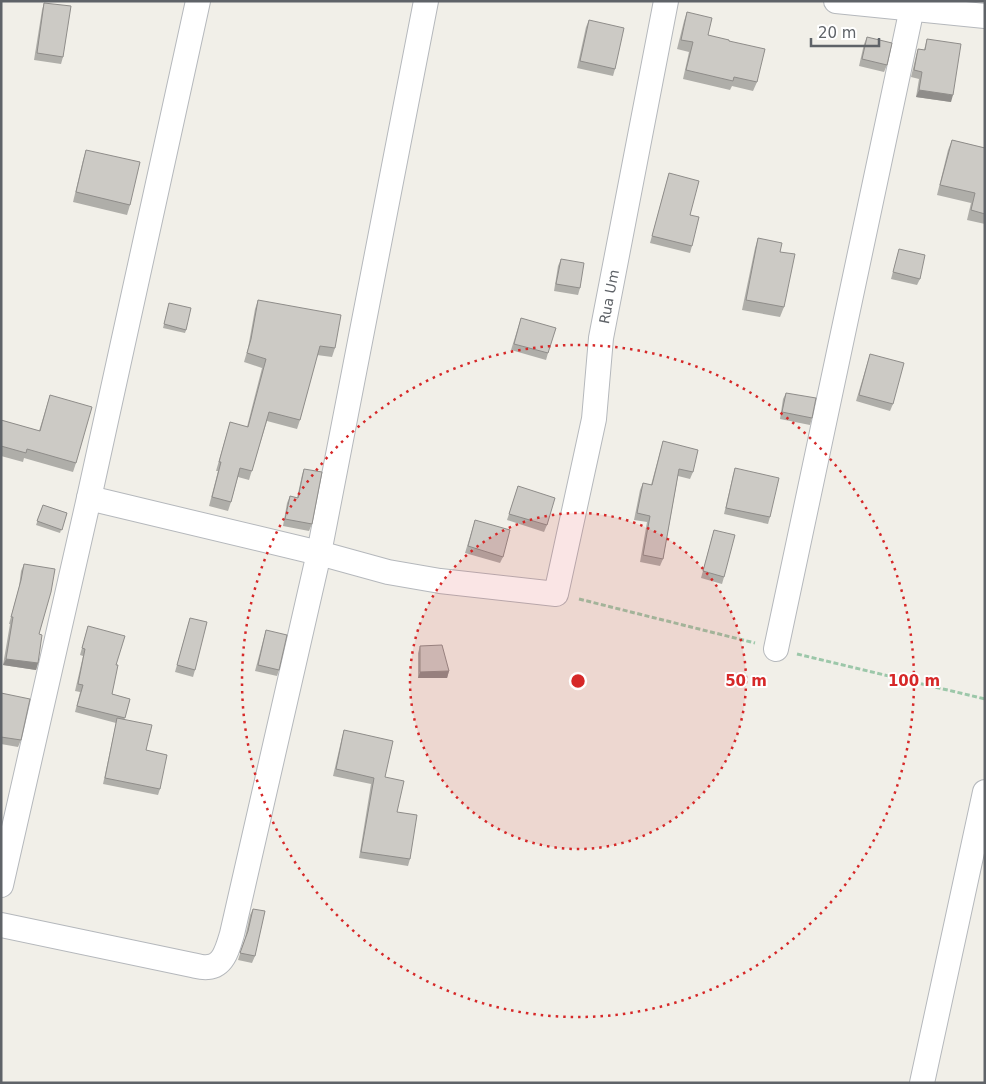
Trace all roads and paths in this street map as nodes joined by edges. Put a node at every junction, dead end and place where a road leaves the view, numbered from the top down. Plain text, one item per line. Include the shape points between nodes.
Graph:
1 (198, 1) edge
2 (426, 1) edge
3 (666, 1) edge
4 (836, 1) edge
5 (912, 8) junction
6 (985, 16) edge
7 (89, 498) junction
8 (319, 554) junction
9 (776, 649) dead end
10 (985, 792) edge
11 (1, 885) edge
12 (1, 925) edge
13 (922, 1083) edge

1 - 7 street
2 - 8 street
3 - 8 street, Rua Um via 601,338 594,419 556,594 440,581 388,572
4 - 5 street
5 - 6 street
5 - 9 street
7 - 8 street
7 - 11 street
8 - 12 street via 232,934 219,964 208,967 192,965
10 - 13 street

